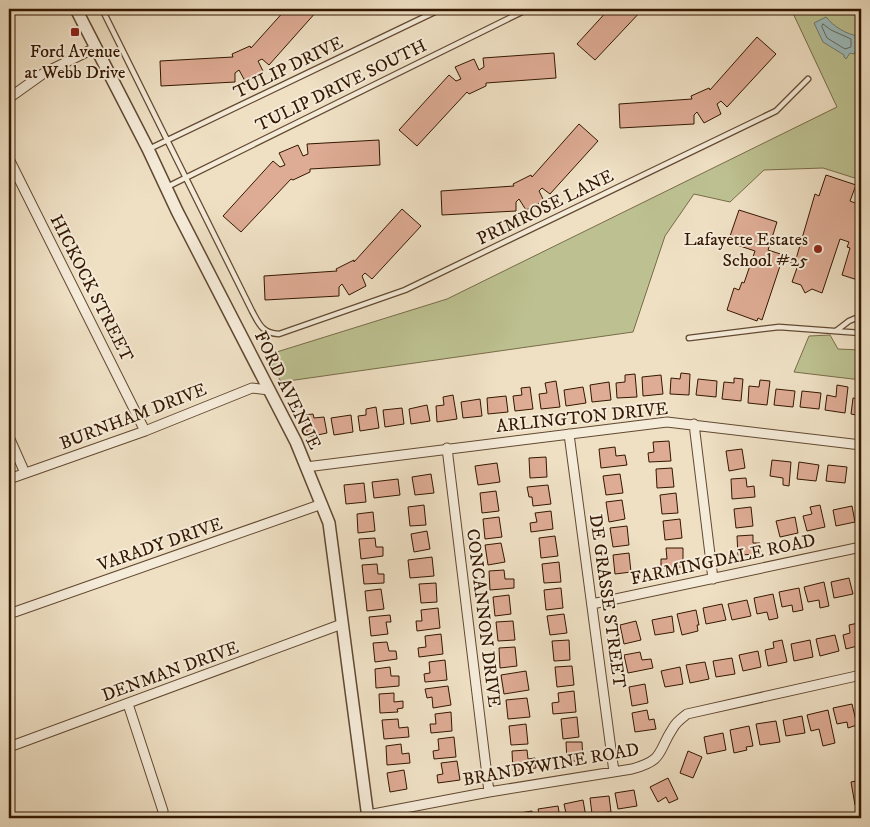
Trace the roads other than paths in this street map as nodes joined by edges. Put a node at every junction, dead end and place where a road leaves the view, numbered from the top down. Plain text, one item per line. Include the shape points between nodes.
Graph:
1 (76, 9) edge
2 (102, 9) edge
3 (441, 9) edge
4 (528, 9) edge
5 (95, 48) junction
6 (808, 79) dead end
7 (9, 98) edge
8 (167, 140) junction
9 (148, 149) junction
10 (9, 159) edge
11 (186, 177) junction
12 (166, 188) junction
13 (861, 316) edge
14 (836, 331) junction
15 (861, 333) edge
16 (689, 338) dead end
17 (269, 390) junction
18 (694, 424) junction
19 (145, 431) junction
20 (569, 434) junction
21 (9, 437) edge
22 (861, 445) edge
23 (447, 448) junction
24 (306, 467) junction
25 (26, 473) junction
26 (9, 479) edge
27 (322, 504) junction
28 (861, 547) edge
29 (713, 579) junction
30 (592, 604) junction
31 (9, 614) edge
32 (342, 624) junction
33 (861, 675) edge
34 (128, 704) junction
35 (9, 747) edge
36 (614, 772) junction
37 (489, 792) junction
38 (368, 817) edge
39 (161, 818) edge

1 - 5 street, FORD AVENUE
2 - 8 lane
3 - 8 lane, TULIP DRIVE
4 - 11 lane, TULIP DRIVE SOUTH
5 - 7 street via 44,73
5 - 9 street, FORD AVENUE
6 - 11 lane, PRIMROSE LANE via 776,111 405,290 279,334 270,334 261,326
8 - 9 lane, TULIP DRIVE
8 - 11 lane
9 - 12 street, FORD AVENUE
10 - 19 street, HICKOCK STREET
11 - 12 lane, TULIP DRIVE SOUTH
12 - 17 street, FORD AVENUE
13 - 14 lane
14 - 15 lane
14 - 16 lane via 779,327
17 - 19 street, BURNHAM DRIVE via 252,388
17 - 24 street, FORD AVENUE
18 - 20 street, ARLINGTON DRIVE via 667,422
18 - 22 street, ARLINGTON DRIVE
18 - 29 street
19 - 25 street, BURNHAM DRIVE
20 - 23 street, ARLINGTON DRIVE
20 - 30 street, DE GRASSE STREET
21 - 25 street
23 - 24 street, ARLINGTON DRIVE
23 - 37 street, CONCANNON DRIVE
24 - 27 street, FORD AVENUE
25 - 26 street, BURNHAM DRIVE
27 - 31 street, VARADY DRIVE
27 - 32 street, FORD AVENUE via 329,523
28 - 29 street, FARMINGDALE ROAD
29 - 30 street, FARMINGDALE ROAD
30 - 36 street, DE GRASSE STREET
32 - 34 street, DENMAN DRIVE
32 - 38 street, FORD AVENUE
33 - 36 street, BRANDYWINE ROAD via 687,714 673,726 659,755 648,764
34 - 35 street, DENMAN DRIVE
34 - 39 street via 164,811
36 - 37 street, BRANDYWINE ROAD
37 - 38 street, BRANDYWINE ROAD

